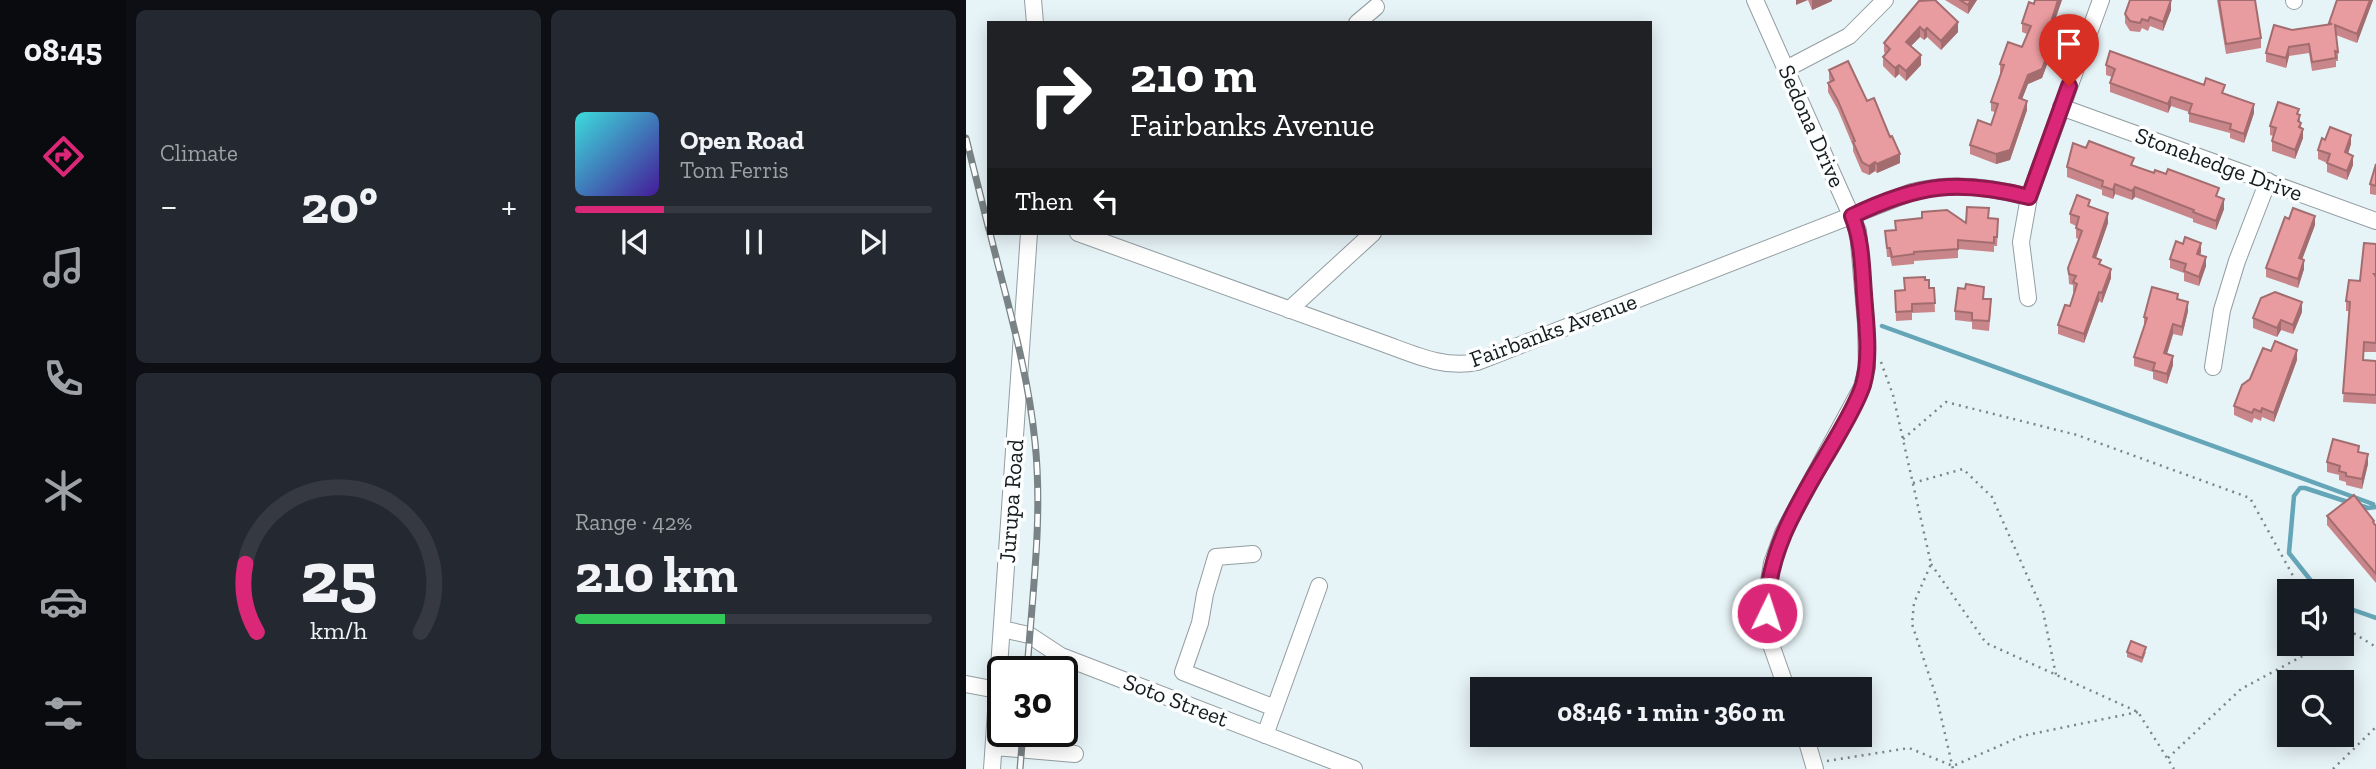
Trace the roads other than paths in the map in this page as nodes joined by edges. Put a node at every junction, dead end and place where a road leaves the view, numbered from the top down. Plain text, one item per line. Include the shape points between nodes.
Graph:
1 (1032, 0) edge
2 (1755, 0) edge
3 (1885, 0) edge
4 (2101, 0) edge
5 (1376, 7) dead end
6 (1035, 21) edge
7 (1359, 21) edge
8 (1786, 69) junction
9 (2061, 107) junction
10 (2268, 181) junction
11 (2029, 197) junction
12 (1852, 216) junction
13 (2376, 221) edge
14 (1029, 235) edge
15 (1084, 235) edge
16 (1121, 235) edge
17 (1371, 235) edge
18 (1110, 244) junction
19 (2028, 298) dead end
20 (1289, 310) junction
21 (2213, 367) dead end
22 (1253, 554) dead end
23 (1319, 586) dead end
24 (1002, 629) junction
25 (1000, 656) edge
26 (1782, 677) edge
27 (966, 684) edge
28 (987, 688) edge
29 (1275, 708) junction
30 (1265, 735) junction
31 (994, 747) joint
32 (1808, 747) edge
33 (1075, 754) dead end
34 (1814, 766) edge
35 (992, 769) edge
36 (1353, 769) edge

1 - 6 street
2 - 8 street, Sedona Drive
3 - 8 street via 1849,36
4 - 9 street
5 - 7 street
8 - 12 street, Sedona Drive
9 - 10 street, Stonehedge Drive
9 - 11 street
10 - 13 street, Stonehedge Drive
10 - 21 street via 2222,310
11 - 12 street, Fairbanks Avenue via 1983,187 1935,186
11 - 19 street via 2021,242
12 - 20 street, Fairbanks Avenue via 1469,363 1433,361
12 - 26 street, Sedona Drive via 1858,231 1867,367 1849,415 1783,533 1772,563 1767,633
14 - 24 street, Jurupa Road
15 - 18 street, Fairbanks Avenue
16 - 18 street
17 - 20 street
18 - 20 street, Fairbanks Avenue
22 - 29 street via 1216,557 1183,672
23 - 29 street
24 - 25 street, Jurupa Road
24 - 30 street, Soto Street via 1030,635 1061,656
27 - 28 street
29 - 30 street
30 - 36 street, Soto Street
31 - 33 street
31 - 35 street, Jurupa Road
32 - 34 street

